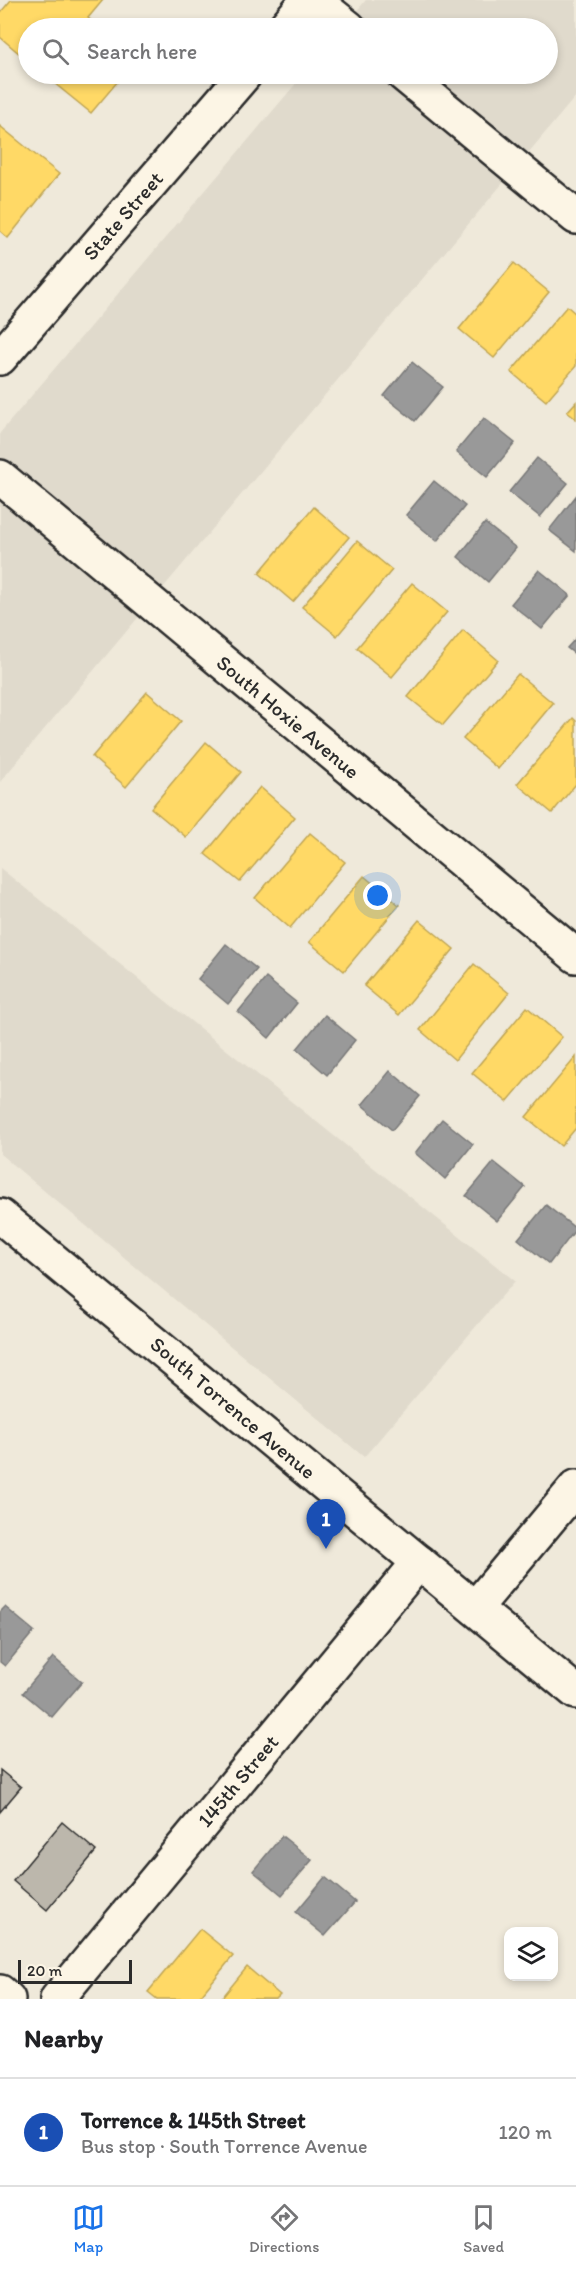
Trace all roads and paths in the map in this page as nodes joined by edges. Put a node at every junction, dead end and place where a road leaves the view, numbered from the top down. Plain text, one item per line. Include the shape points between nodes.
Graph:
1 (308, 0) edge
2 (314, 0) edge
3 (293, 18) edge
4 (336, 18) edge
5 (236, 84) edge
6 (415, 84) edge
7 (576, 217) edge
8 (0, 358) edge
9 (0, 477) edge
10 (576, 956) edge
11 (0, 1216) edge
12 (576, 1487) edge
13 (419, 1562) junction
14 (475, 1608) junction
15 (576, 1692) edge
16 (0, 1992) edge
17 (8, 1999) edge
18 (57, 1999) edge

1 - 3 street
2 - 4 street
5 - 8 street, State Street
6 - 7 street
9 - 10 street, South Hoxie Avenue
11 - 13 street, South Torrence Avenue
12 - 14 street
13 - 14 street, South Torrence Avenue
13 - 18 street, 145th Street
14 - 15 street, South Torrence Avenue
16 - 17 street

